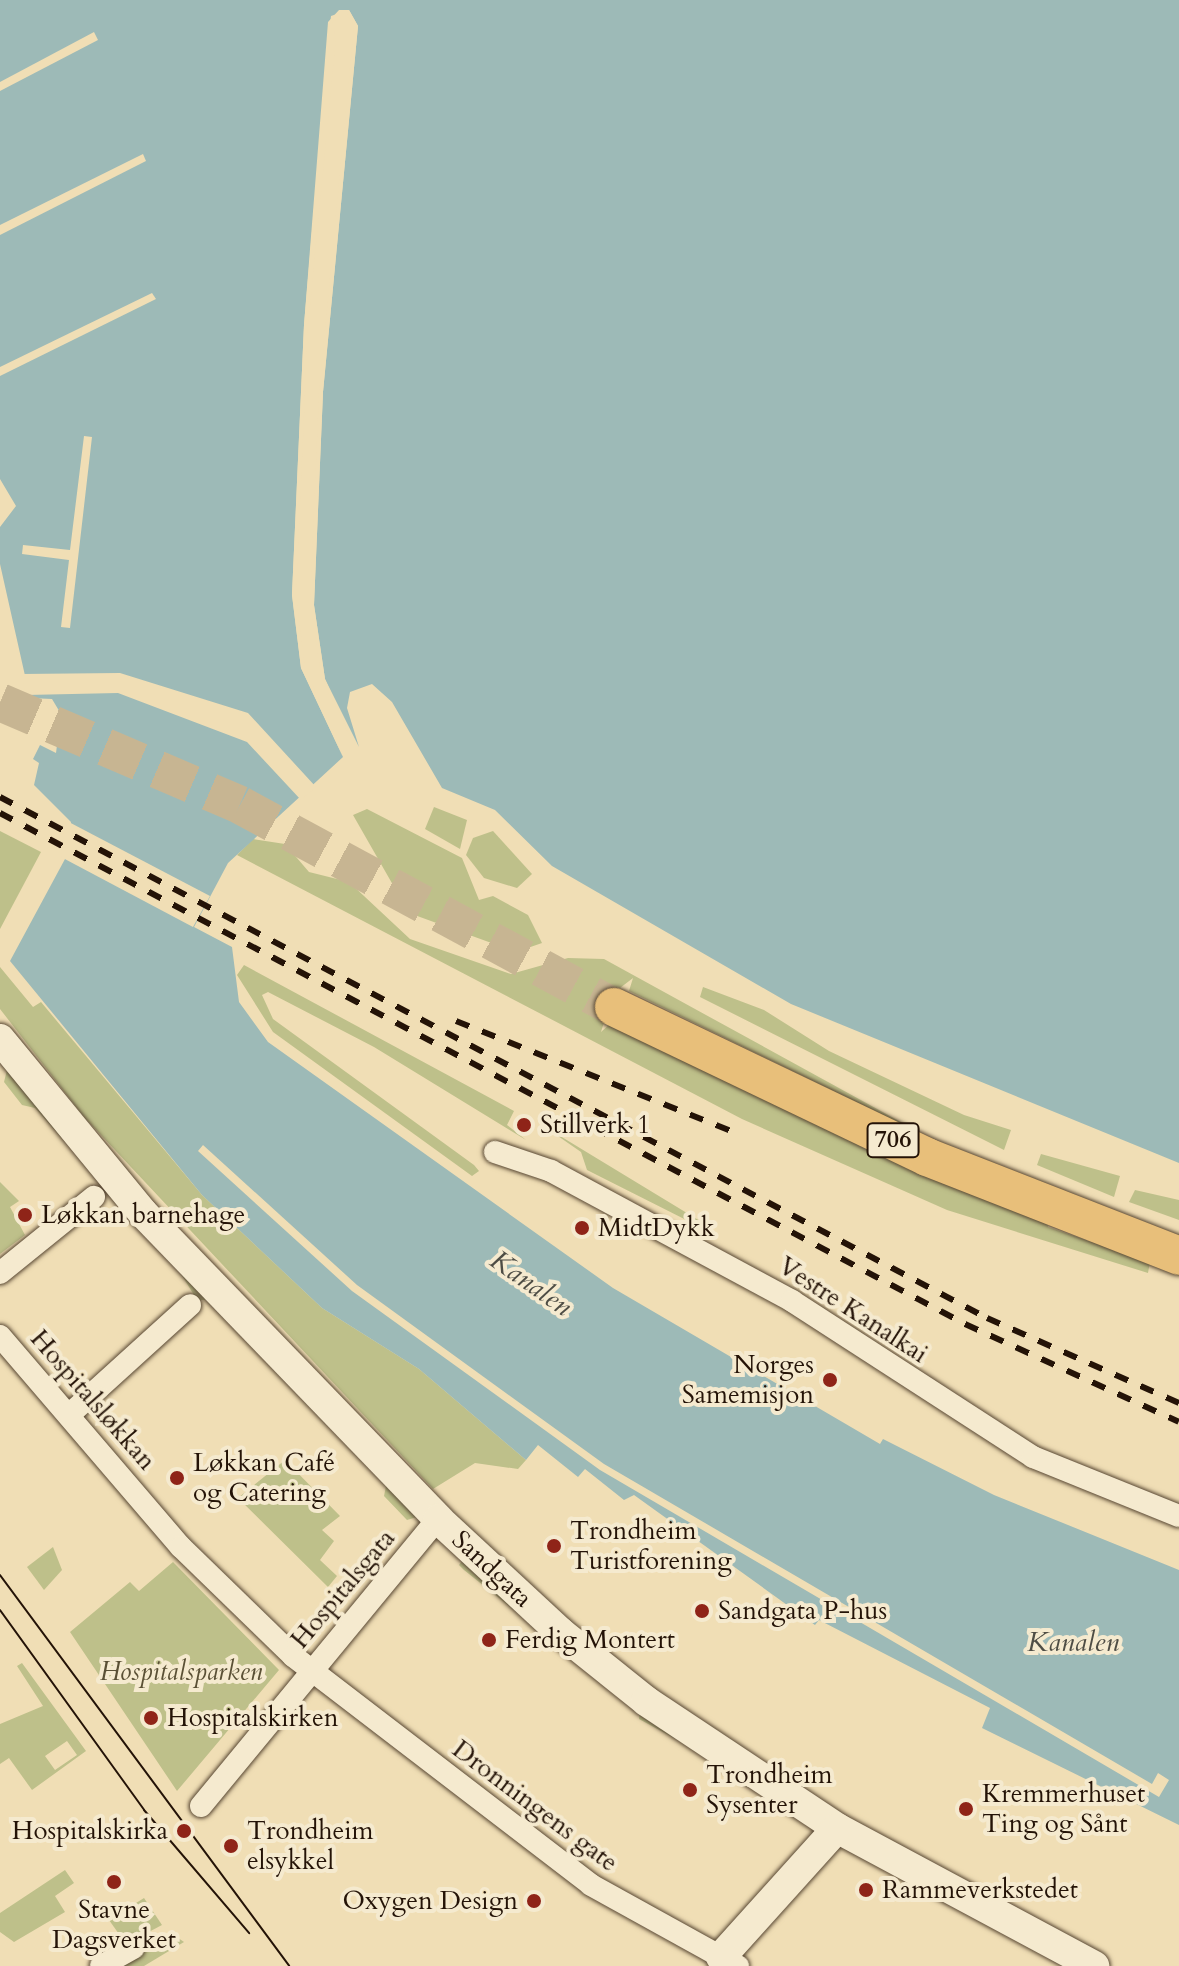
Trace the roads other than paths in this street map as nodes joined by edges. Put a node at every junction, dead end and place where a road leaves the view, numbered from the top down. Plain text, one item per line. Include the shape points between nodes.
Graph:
1 (614, 1007) tunnel mouth
2 (0, 1039) edge
3 (495, 1152) dead end
4 (94, 1197) dead end
5 (1179, 1256) edge
6 (0, 1273) edge
7 (190, 1305) dead end
8 (0, 1336) edge
9 (70, 1414) junction
10 (1179, 1516) edge
11 (438, 1519) junction
12 (312, 1670) junction
13 (201, 1806) dead end
14 (837, 1828) junction
15 (133, 1948) dead end
16 (730, 1962) edge
17 (101, 1966) edge
18 (1094, 1966) edge

1 - 5 highway, 706 via 927,1157
2 - 11 main road, Sandgata via 143,1213
3 - 10 street, Vestre Kanalkai via 551,1171 792,1301 1033,1457
4 - 6 street
7 - 9 street
8 - 9 street, Hospitalsløkkan
9 - 12 street, Hospitalsløkkan via 181,1547
11 - 12 street, Hospitalsgata
11 - 14 main road, Sandgata via 646,1701
12 - 13 street, Hospitalsgata
12 - 16 street, Dronningens gate via 591,1885
14 - 16 main road
14 - 18 main road, Sandgata
15 - 17 street

